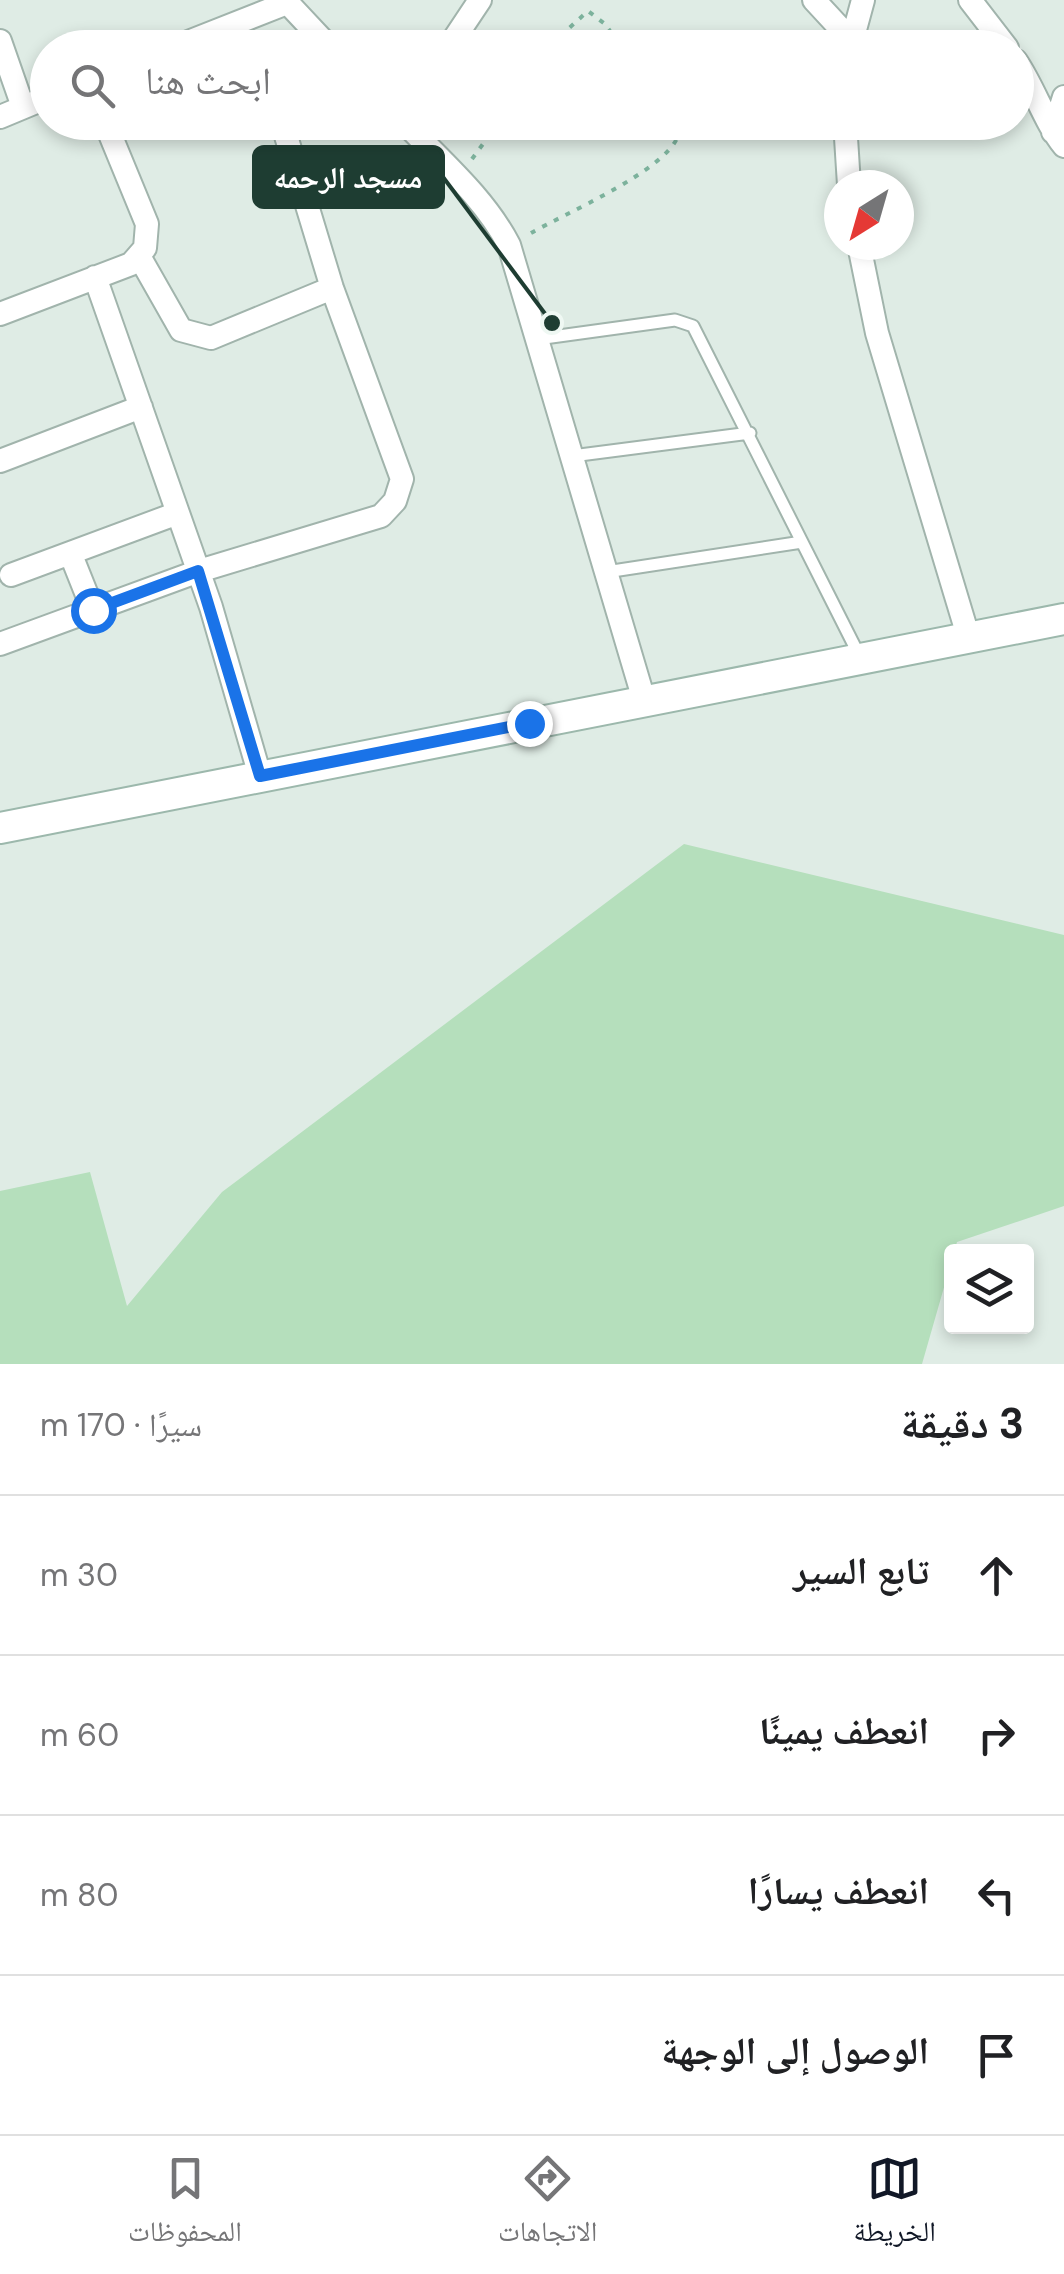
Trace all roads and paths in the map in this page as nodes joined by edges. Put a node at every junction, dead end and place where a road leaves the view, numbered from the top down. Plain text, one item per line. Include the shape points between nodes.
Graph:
1 (480, 0) edge
2 (814, 0) edge
3 (863, 0) edge
4 (970, 0) edge
5 (286, 2) edge
6 (217, 30) edge
7 (313, 30) edge
8 (460, 30) edge
9 (567, 30) edge
10 (609, 30) edge
11 (839, 30) edge
12 (854, 30) edge
13 (993, 30) edge
14 (0, 41) edge
15 (1034, 87) edge
16 (1064, 96) edge
17 (30, 104) edge
18 (23, 107) junction
19 (0, 117) edge
20 (1058, 139) edge
21 (112, 140) edge
22 (287, 140) edge
23 (421, 140) edge
24 (486, 140) edge
25 (677, 140) edge
26 (845, 140) edge
27 (848, 170) edge
28 (458, 178) junction
29 (509, 244) junction
30 (139, 256) junction
31 (862, 260) edge
32 (95, 277) junction
33 (332, 288) junction
34 (0, 314) edge
35 (537, 340) junction
36 (141, 408) junction
37 (750, 434) junction
38 (572, 456) junction
39 (0, 461) edge
40 (178, 513) junction
41 (802, 542) junction
42 (70, 555) junction
43 (198, 571) junction
44 (606, 572) junction
45 (11, 574) dead end
46 (93, 610) junction
47 (1064, 620) edge
48 (969, 639) junction
49 (0, 644) edge
50 (861, 659) junction
51 (644, 700) junction
52 (260, 776) junction
53 (0, 827) edge

1 - 8 street
2 - 11 street
3 - 12 street
4 - 13 street
5 - 6 street
5 - 7 street
9 - 10 path via 588,12
14 - 18 street
15 - 20 street
16 - 20 street
17 - 18 street
18 - 19 street
21 - 30 street via 147,224
22 - 33 street
23 - 28 street
24 - 28 path
25 - 29 path via 654,166
26 - 27 street
28 - 29 street
29 - 35 street
30 - 32 street
30 - 33 street via 181,330 194,336 210,338
31 - 48 street via 877,334
32 - 34 street
32 - 36 street
33 - 43 street via 402,479 395,502 381,516
35 - 37 lane via 688,322
35 - 38 street
36 - 39 street
36 - 40 street
37 - 38 lane
37 - 41 lane
38 - 44 street
40 - 42 street
40 - 43 street
41 - 44 lane
41 - 50 lane
42 - 45 street
42 - 46 street
43 - 46 street
43 - 52 street
44 - 51 street
46 - 49 street
47 - 48 street
48 - 50 street
50 - 51 street
51 - 52 street
52 - 53 street

